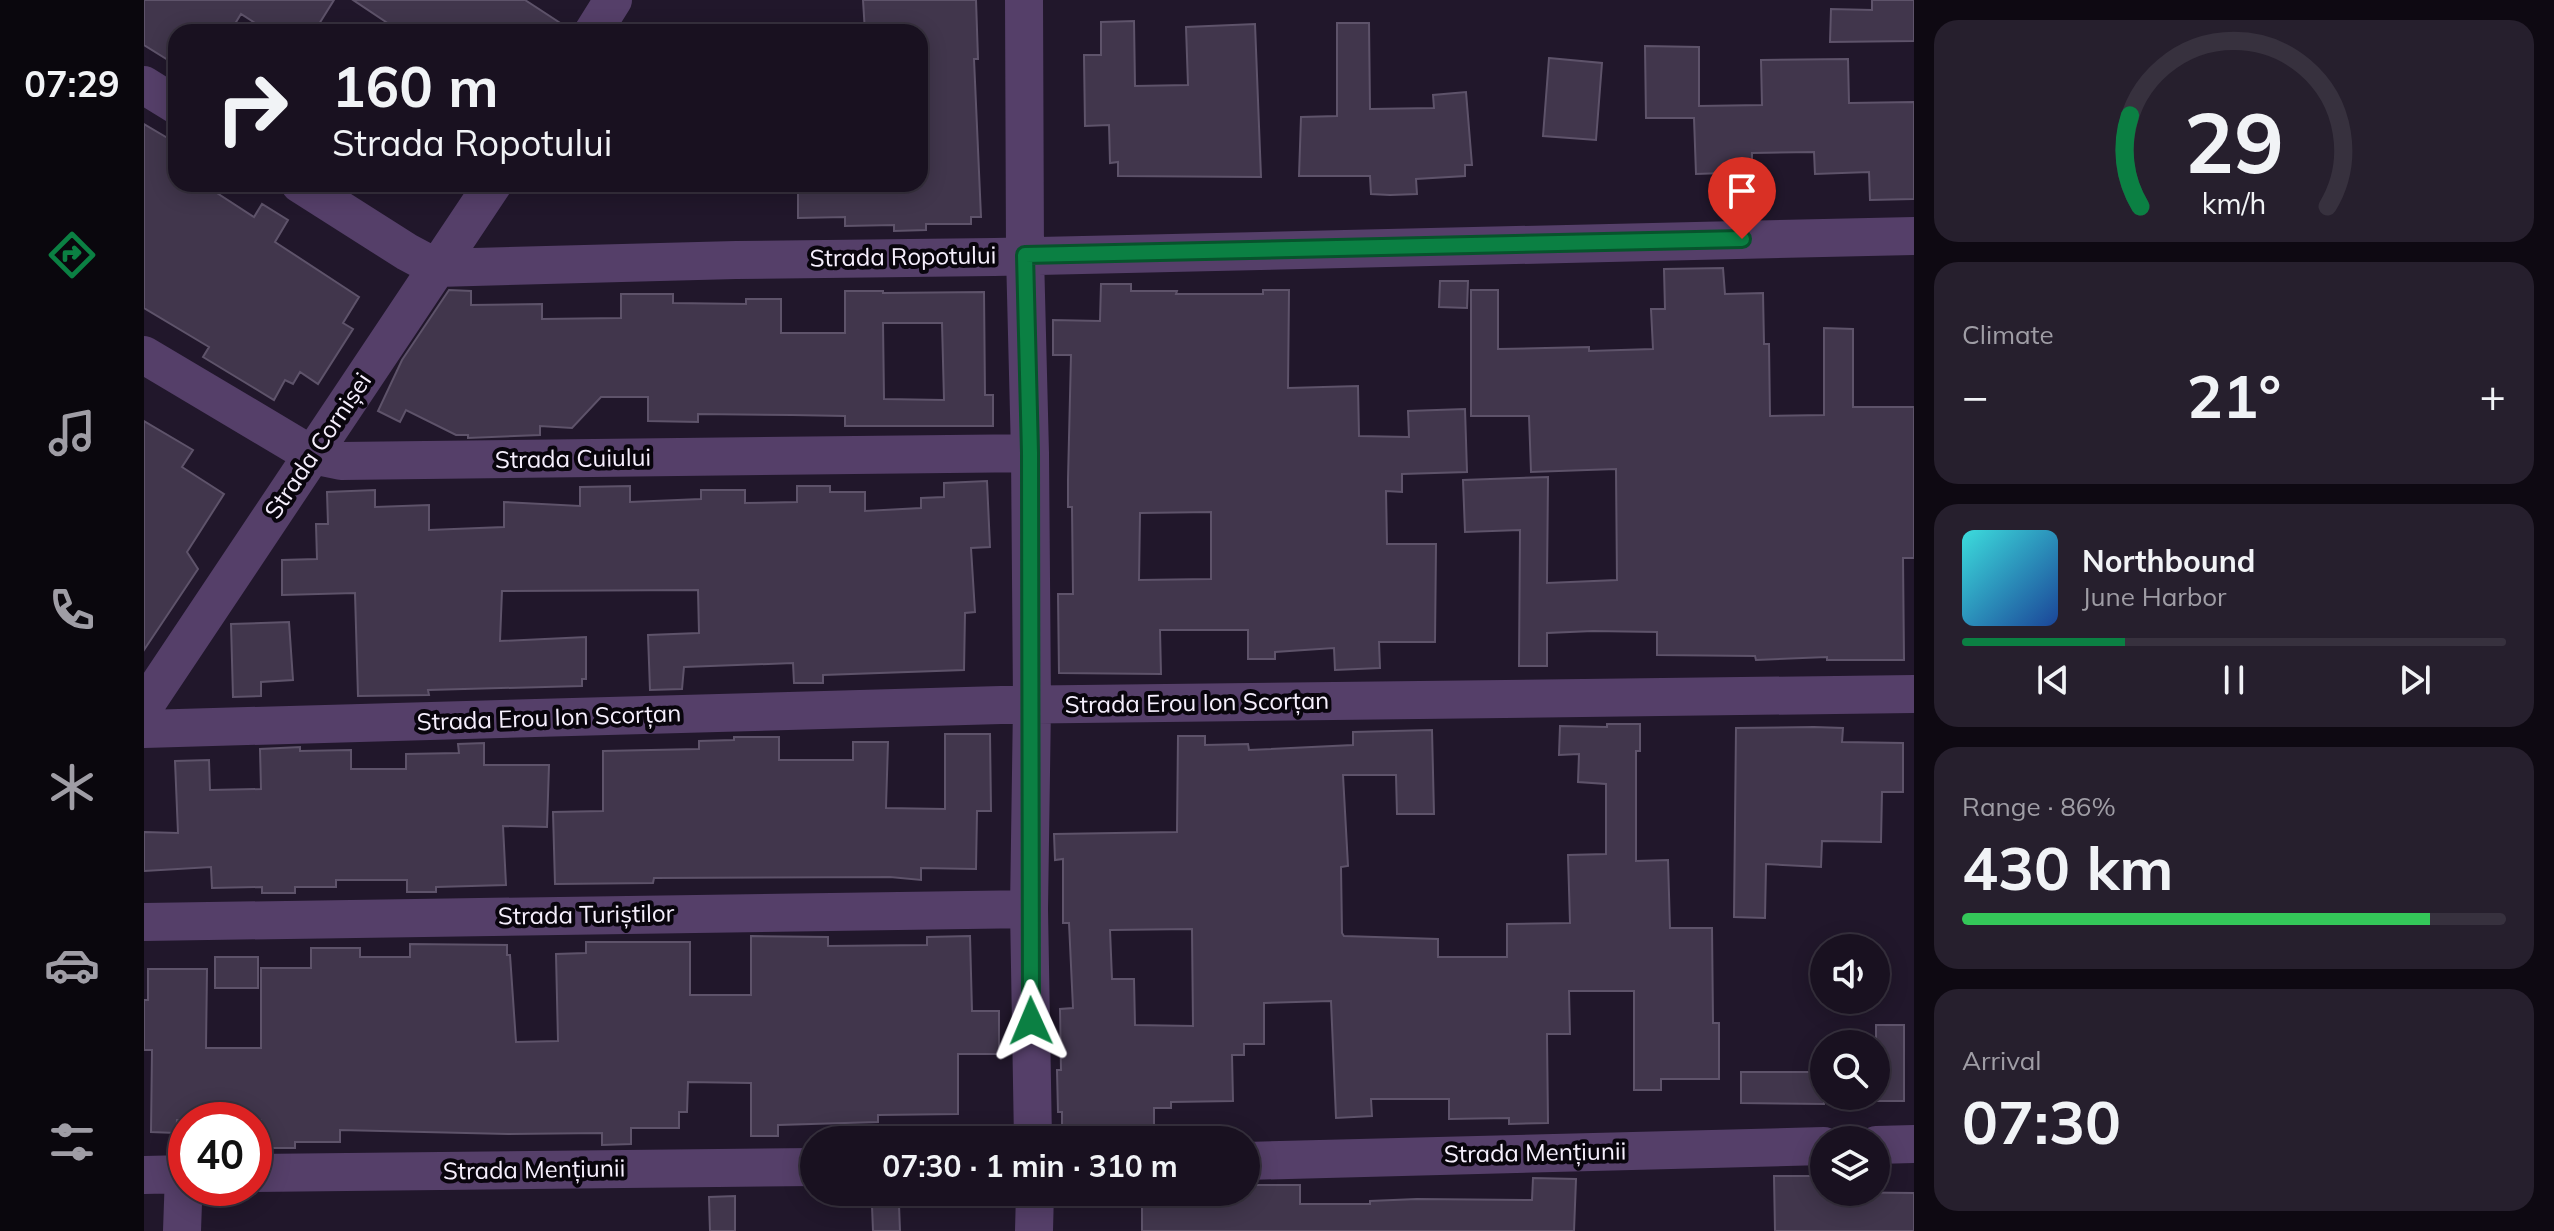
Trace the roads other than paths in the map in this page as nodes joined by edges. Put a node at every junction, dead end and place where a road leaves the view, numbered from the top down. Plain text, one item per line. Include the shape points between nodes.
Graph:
1 (1024, 0) edge
2 (144, 85) edge
3 (168, 100) edge
4 (313, 192) edge
5 (488, 192) edge
6 (1914, 236) edge
7 (1025, 255) junction
8 (437, 268) junction
9 (144, 355) edge
10 (1030, 453) junction
11 (312, 455) junction
12 (1914, 694) edge
13 (1032, 704) junction
14 (144, 707) edge
15 (144, 729) edge
16 (1029, 909) junction
17 (144, 922) edge
18 (1033, 1126) edge
19 (1914, 1144) edge
20 (1890, 1145) edge
21 (1810, 1146) edge
22 (1260, 1161) edge
23 (800, 1167) edge
24 (272, 1173) edge
25 (168, 1174) edge
26 (144, 1175) edge
27 (183, 1206) edge
28 (1035, 1206) edge
29 (182, 1231) edge
30 (1034, 1231) edge

1 - 7 street
2 - 3 street
4 - 8 street
5 - 8 street, Strada Cornișei
6 - 7 street, Strada Ropotului
7 - 8 street, Strada Ropotului
7 - 10 street
8 - 11 street, Strada Cornișei
9 - 11 street, Strada Cuiului
10 - 11 street, Strada Cuiului via 357,462
10 - 13 street
11 - 14 street, Strada Cornișei
12 - 13 street, Strada Erou Ion Scorțan
13 - 15 street, Strada Erou Ion Scorțan
13 - 16 street
16 - 17 street, Strada Turiștilor
16 - 18 street
19 - 20 street
21 - 22 street, Strada Mențiunii
23 - 24 street, Strada Mențiunii
25 - 26 street
27 - 29 street
28 - 30 street

